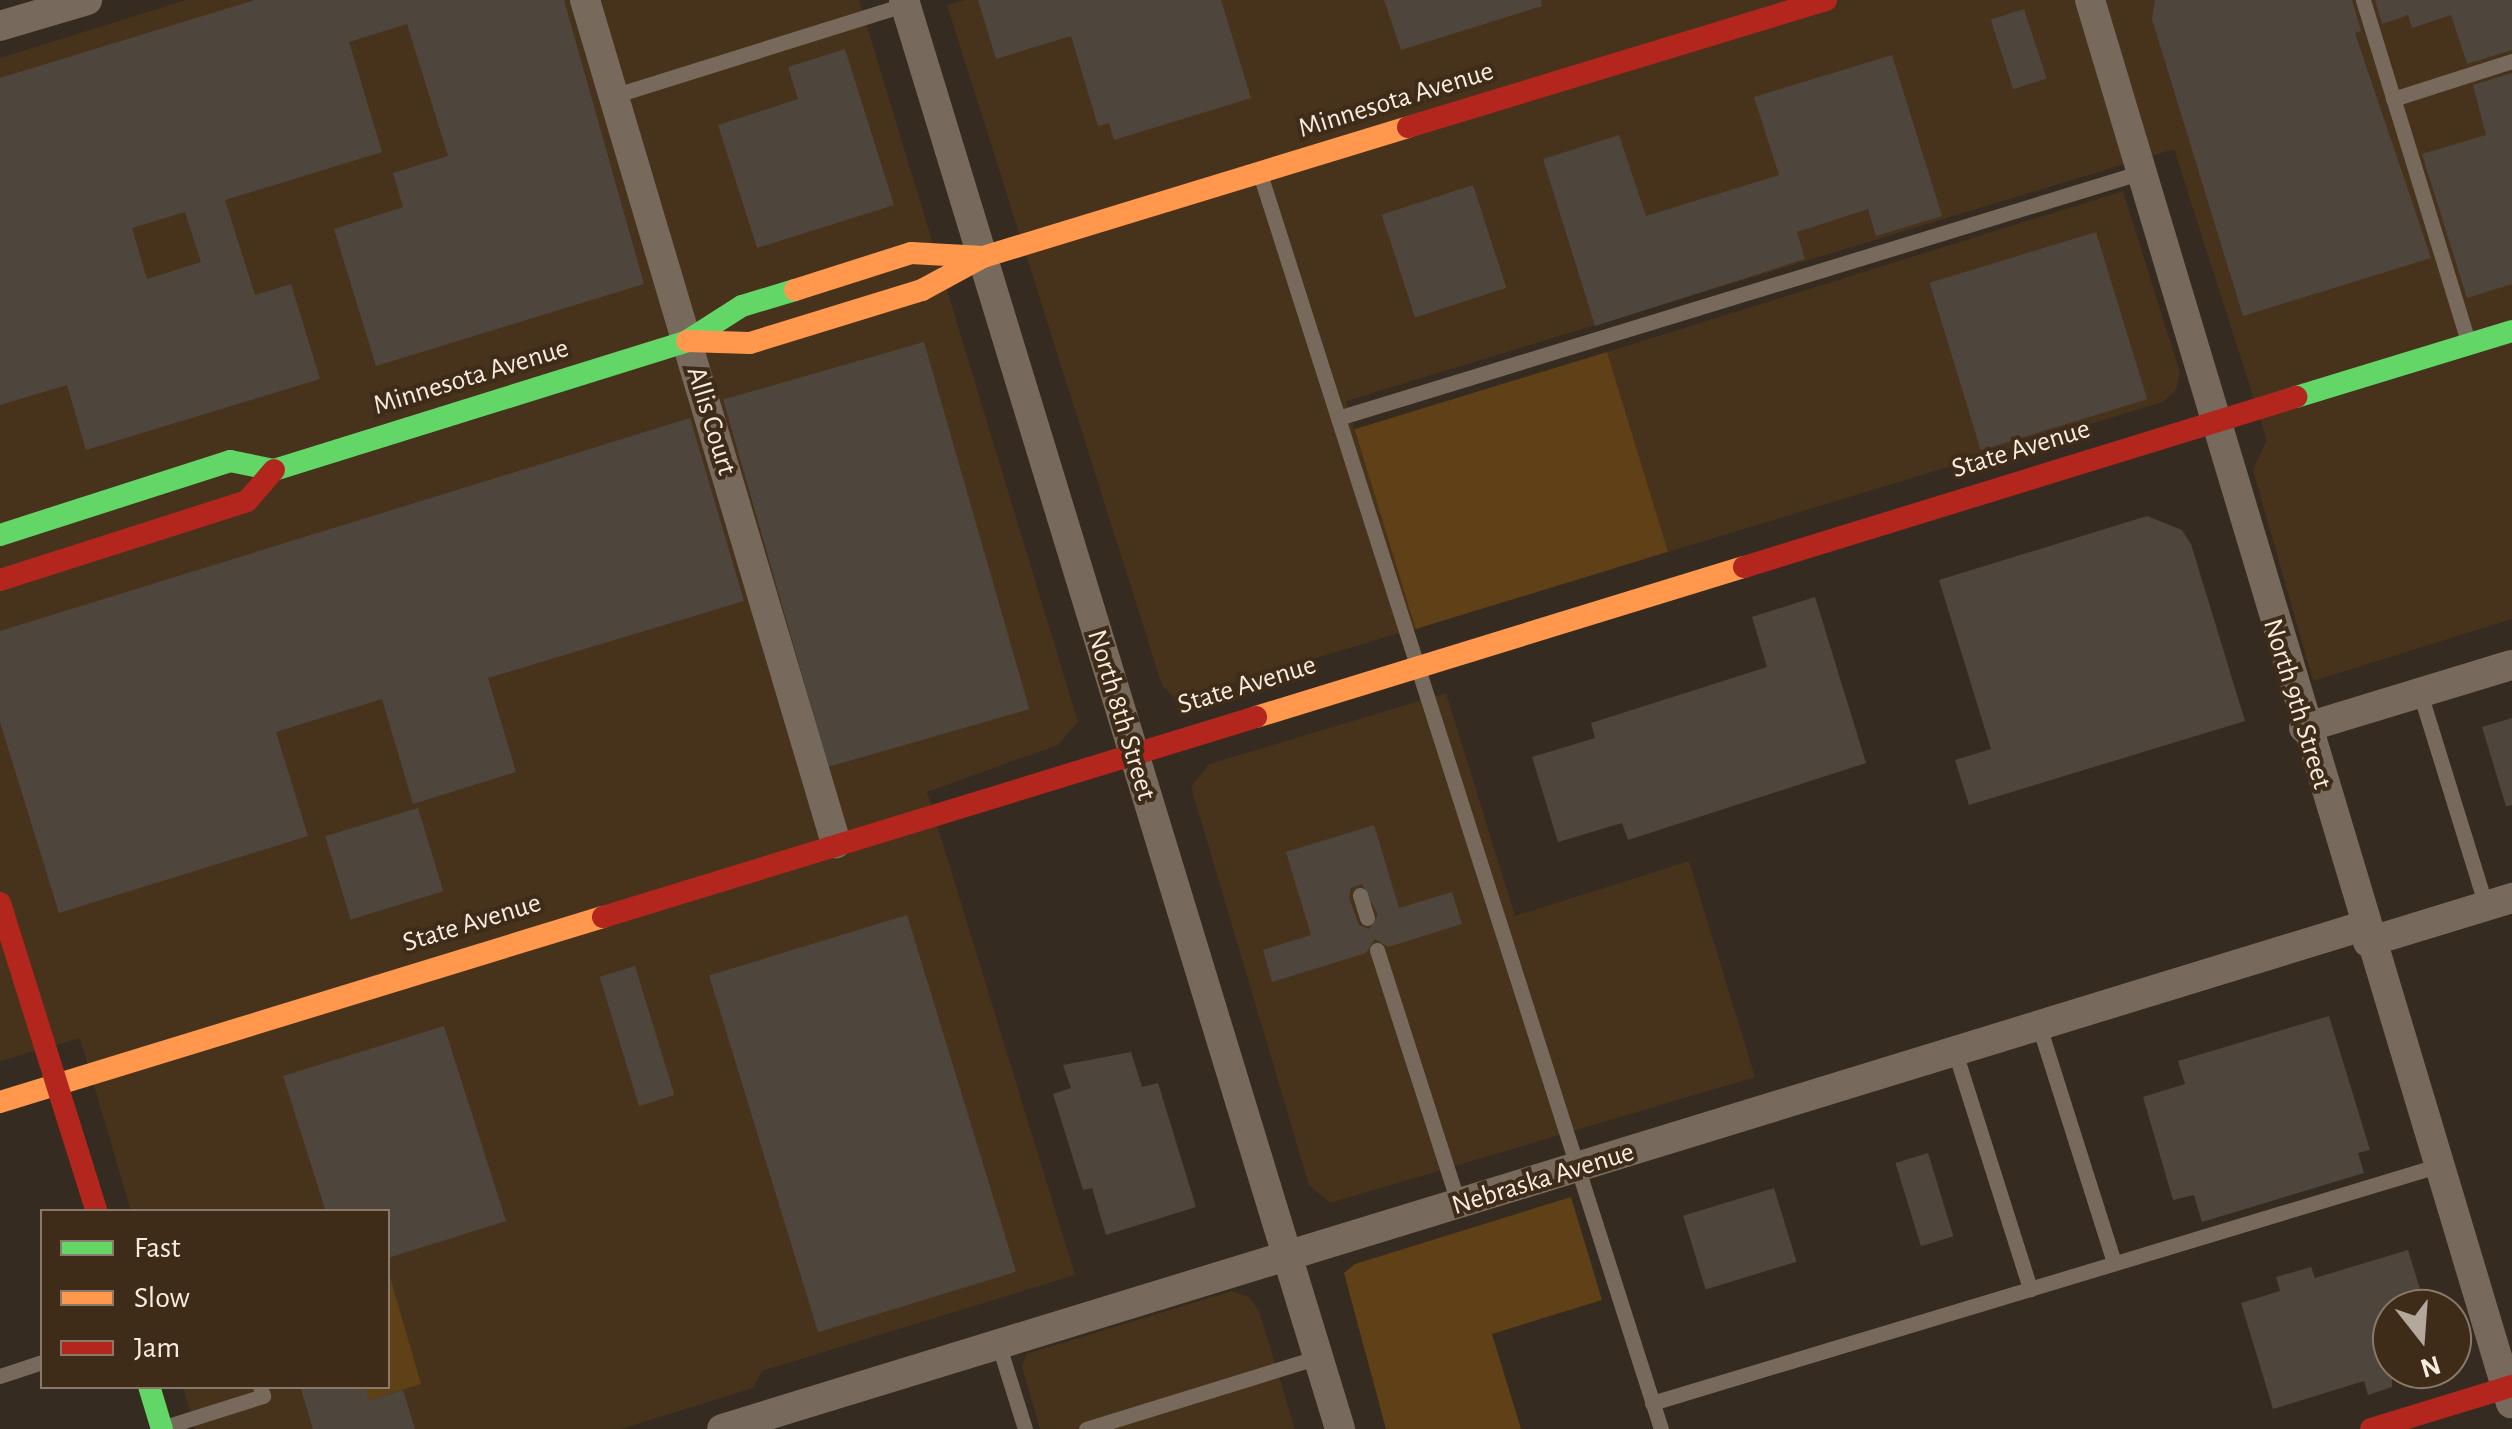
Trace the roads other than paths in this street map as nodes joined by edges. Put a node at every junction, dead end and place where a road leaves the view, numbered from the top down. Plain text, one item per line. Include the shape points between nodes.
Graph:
1 (87, 0) edge
2 (584, 0) edge
3 (1826, 0) edge
4 (2090, 0) edge
5 (2363, 0) edge
6 (909, 1) edge
7 (0, 26) edge
8 (2512, 62) edge
9 (614, 96) junction
10 (2393, 98) junction
11 (2142, 172) junction
12 (1260, 173) junction
13 (983, 257) junction
14 (2512, 331) edge
15 (687, 341) junction
16 (2469, 344) junction
17 (1338, 418) junction
18 (2220, 420) junction
19 (274, 470) junction
20 (0, 535) edge
21 (0, 580) edge
22 (1417, 666) junction
23 (2512, 666) edge
24 (2420, 693) junction
25 (2304, 728) junction
26 (1132, 752) junction
27 (836, 843) junction
28 (1360, 895) dead end
29 (2499, 902) edge
30 (0, 903) edge
31 (1367, 918) dead end
32 (2366, 934) junction
33 (1377, 950) dead end
34 (2039, 1026) junction
35 (1956, 1052) junction
36 (60, 1084) junction
37 (0, 1102) edge
38 (2436, 1166) junction
39 (1578, 1168) junction
40 (1459, 1205) junction
41 (96, 1209) edge
42 (1289, 1254) junction
43 (2114, 1264) junction
44 (2030, 1289) junction
45 (999, 1346) junction
46 (1319, 1358) junction
47 (40, 1363) edge
48 (0, 1376) edge
49 (150, 1389) edge
50 (261, 1389) edge
51 (2510, 1393) edge
52 (1652, 1403) junction
53 (162, 1429) edge
54 (722, 1429) edge
55 (1025, 1429) edge
56 (1086, 1429) edge
57 (1340, 1429) edge
58 (1660, 1429) edge
59 (2371, 1429) edge

1 - 7 street
2 - 9 street, Allis Court
3 - 12 main road, Minnesota Avenue
4 - 11 street, North 9th Street
5 - 10 lane
6 - 9 lane
6 - 13 street, North 8th Street
8 - 10 lane
9 - 15 street, Allis Court
10 - 16 lane
11 - 17 lane
11 - 18 street, North 9th Street
12 - 13 main road, Minnesota Avenue
12 - 17 lane
13 - 15 main road, Minnesota Avenue via 922,290 750,342
13 - 15 main road, Minnesota Avenue via 911,253 742,306
13 - 26 street, North 8th Street
14 - 16 main road, State Avenue
15 - 19 main road, Minnesota Avenue
15 - 27 street, Allis Court
16 - 18 main road, State Avenue
17 - 22 lane
18 - 22 main road, State Avenue
18 - 25 street, North 9th Street
19 - 20 main road, Minnesota Avenue via 230,461
19 - 21 main road, Minnesota Avenue via 247,501
22 - 26 main road, State Avenue
22 - 39 lane
23 - 24 street
24 - 25 street
24 - 29 lane
25 - 32 street, North 9th Street
26 - 27 main road, State Avenue
26 - 42 street, North 8th Street
27 - 36 main road, State Avenue
28 - 31 lane
29 - 32 street, Nebraska Avenue
30 - 36 main road
32 - 34 street, Nebraska Avenue
32 - 38 street, North 9th Street
33 - 40 lane
34 - 35 street, Nebraska Avenue
34 - 43 lane
35 - 39 street, Nebraska Avenue
35 - 44 lane
36 - 37 main road, State Avenue
36 - 41 main road
38 - 43 lane
38 - 51 street, North 9th Street
39 - 40 street, Nebraska Avenue
39 - 52 lane
40 - 42 street, Nebraska Avenue
42 - 45 street, Nebraska Avenue
42 - 46 street, North 8th Street
43 - 44 lane
44 - 52 lane
45 - 54 street, Nebraska Avenue
45 - 55 lane
46 - 56 lane
46 - 57 street, North 8th Street
47 - 48 lane
49 - 53 main road
50 - 53 lane via 263,1396
51 - 59 main road
52 - 58 lane

